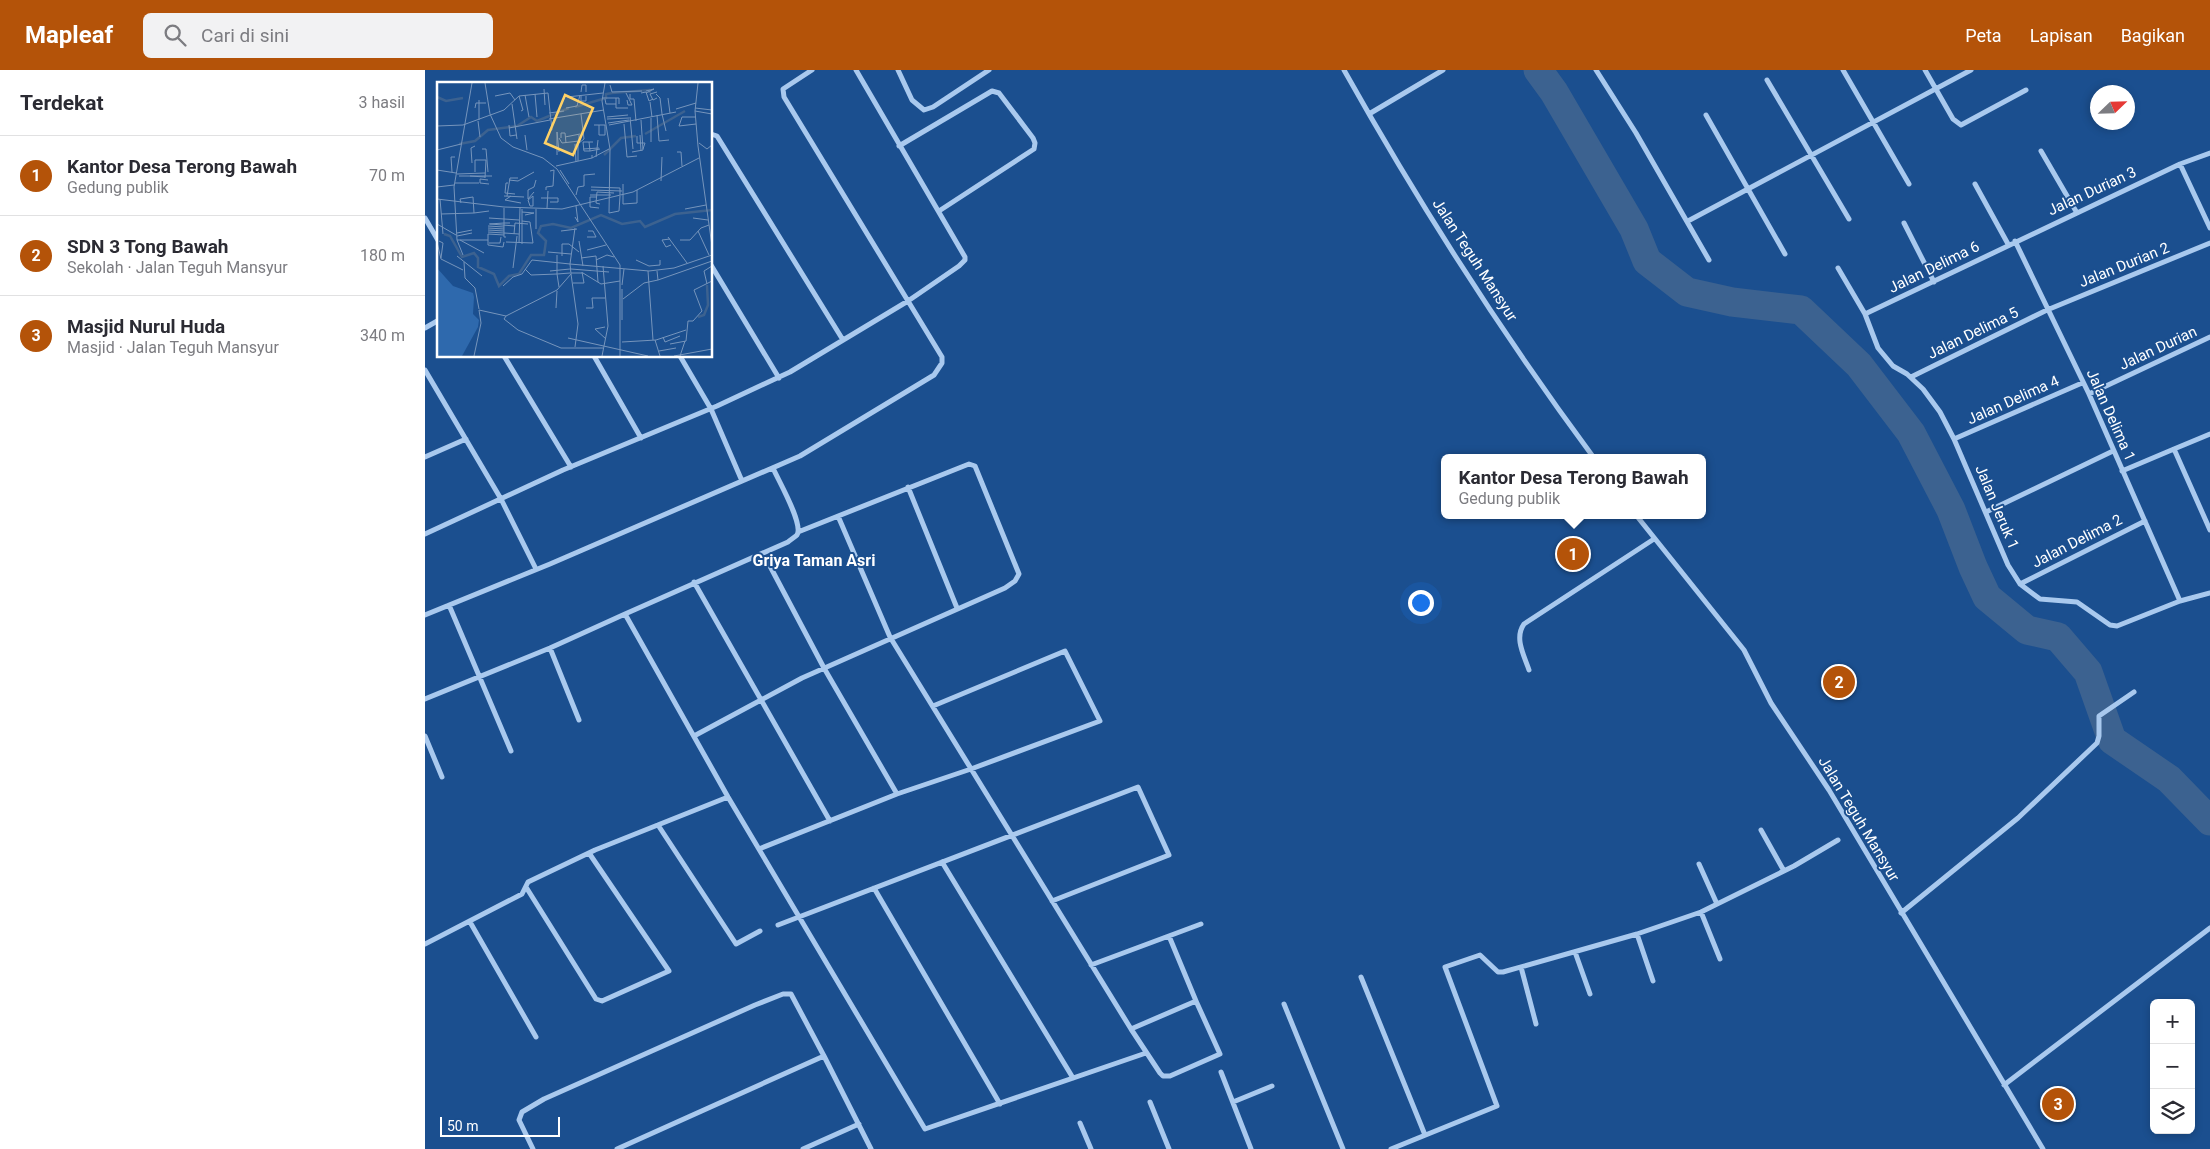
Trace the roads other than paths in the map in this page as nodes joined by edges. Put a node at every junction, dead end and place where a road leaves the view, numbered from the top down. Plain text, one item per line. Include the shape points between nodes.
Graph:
1 (812, 70) edge
2 (856, 70) edge
3 (898, 70) edge
4 (989, 70) edge
5 (1344, 70) edge
6 (1443, 70) edge
7 (1596, 70) edge
8 (1843, 70) edge
9 (1925, 70) edge
10 (1971, 70) edge
11 (1767, 80) dead end
12 (1936, 89) junction
13 (2026, 90) dead end
14 (1369, 114) junction
15 (1706, 115) dead end
16 (1873, 122) junction
17 (713, 135) edge
18 (899, 146) junction
19 (2041, 151) dead end
20 (2210, 153) edge
21 (1811, 156) junction
22 (2180, 164) junction
23 (1909, 184) dead end
24 (1975, 184) dead end
25 (1749, 190) junction
26 (939, 211) junction
27 (2077, 213) junction
28 (425, 218) edge
29 (1849, 219) dead end
30 (1688, 221) junction
31 (1903, 223) dead end
32 (2210, 228) edge
33 (437, 239) edge
34 (2015, 241) junction
35 (2210, 243) edge
36 (2008, 244) junction
37 (1785, 254) dead end
38 (1709, 260) dead end
39 (713, 268) edge
40 (1838, 268) dead end
41 (1934, 282) junction
42 (908, 301) junction
43 (2047, 310) junction
44 (1865, 314) junction
45 (437, 321) edge
46 (425, 328) edge
47 (2210, 337) edge
48 (843, 340) junction
49 (506, 358) edge
50 (595, 358) edge
51 (680, 358) edge
52 (425, 370) edge
53 (779, 378) junction
54 (1911, 378) junction
55 (2083, 383) junction
56 (2089, 394) junction
57 (711, 409) junction
58 (2210, 434) edge
59 (641, 438) junction
60 (466, 439) junction
61 (1954, 439) junction
62 (2174, 449) junction
63 (2113, 451) junction
64 (1591, 454) edge
65 (425, 456) edge
66 (571, 467) junction
67 (773, 468) junction
68 (2123, 472) junction
69 (742, 481) junction
70 (908, 487) junction
71 (501, 499) junction
72 (1986, 512) junction
73 (838, 516) junction
74 (1640, 519) edge
75 (2145, 521) junction
76 (2210, 530) edge
77 (798, 532) junction
78 (425, 534) edge
79 (1653, 539) junction
80 (763, 553) junction
81 (536, 569) junction
82 (694, 582) junction
83 (2020, 584) junction
84 (2209, 592) edge
85 (2180, 601) junction
86 (449, 605) junction
87 (957, 608) junction
88 (625, 614) junction
89 (425, 615) edge
90 (890, 637) junction
91 (550, 648) junction
92 (824, 668) junction
93 (1529, 670) dead end
94 (479, 676) junction
95 (2134, 692) dead end
96 (425, 699) edge
97 (761, 700) junction
98 (933, 706) junction
99 (579, 720) dead end
100 (425, 736) edge
101 (694, 736) junction
102 (511, 751) dead end
103 (971, 769) junction
104 (442, 777) dead end
105 (897, 794) junction
106 (728, 797) junction
107 (830, 821) junction
108 (657, 825) junction
109 (1761, 830) dead end
110 (1012, 835) junction
111 (1838, 840) dead end
112 (759, 849) junction
113 (589, 853) junction
114 (942, 862) junction
115 (1699, 864) dead end
116 (1784, 871) junction
117 (526, 887) junction
118 (874, 888) junction
119 (1052, 901) junction
120 (1717, 904) junction
121 (1701, 912) junction
122 (1901, 913) junction
123 (800, 916) junction
124 (470, 922) junction
125 (1201, 924) dead end
126 (778, 925) dead end
127 (2210, 928) edge
128 (760, 931) dead end
129 (1637, 934) junction
130 (1169, 936) junction
131 (425, 944) edge
132 (1575, 952) junction
133 (1720, 959) dead end
134 (1091, 965) junction
135 (1521, 967) junction
136 (1361, 977) dead end
137 (1653, 982) dead end
138 (1590, 994) dead end
139 (1197, 1001) junction
140 (1284, 1004) dead end
141 (1537, 1024) dead end
142 (1131, 1030) junction
143 (536, 1037) dead end
144 (1146, 1053) junction
145 (824, 1056) junction
146 (1221, 1072) dead end
147 (1073, 1078) junction
148 (2004, 1085) junction
149 (1272, 1086) dead end
150 (1150, 1102) dead end
151 (1233, 1102) junction
152 (1000, 1104) junction
153 (1080, 1123) dead end
154 (859, 1124) junction
155 (1425, 1135) junction
156 (533, 1149) edge
157 (617, 1149) edge
158 (803, 1149) edge
159 (871, 1149) edge
160 (1091, 1149) edge
161 (1169, 1149) edge
162 (1251, 1149) edge
163 (1343, 1149) edge
164 (1391, 1149) edge
165 (2043, 1149) edge

1 - 42 street via 783,88 784,97
2 - 18 street
3 - 4 street via 912,100 924,110
5 - 14 street, Jalan Teguh Mansyur
6 - 14 street
7 - 30 street
8 - 16 street
9 - 12 street
10 - 12 street
11 - 21 street
12 - 13 street via 1953,119 1961,125
12 - 16 street
14 - 64 street, Jalan Teguh Mansyur via 1490,307
15 - 25 street
16 - 21 street
16 - 23 street
17 - 48 street via 717,136
18 - 26 street
18 - 26 street via 992,91 999,93 1033,138 1034,149
19 - 27 street
20 - 22 street, Jalan Durian 3
21 - 25 street
21 - 29 street
22 - 27 street, Jalan Durian 3
22 - 32 street
24 - 36 street
25 - 30 street
25 - 37 street
26 - 42 street via 965,260
27 - 34 street, Jalan Durian 3
28 - 33 street
30 - 38 street
31 - 41 street
34 - 36 street, Jalan Delima 6
34 - 43 street, Jalan Delima 1
35 - 43 street, Jalan Durian 2
36 - 41 street, Jalan Delima 6
39 - 53 street
40 - 44 street, Jalan Jeruk 1
41 - 44 street, Jalan Delima 6
42 - 48 street
42 - 67 street via 942,357 940,368 857,424
43 - 54 street, Jalan Delima 5
43 - 55 street, Jalan Delima 1
44 - 54 street, Jalan Jeruk 1 via 1878,348 1893,366
45 - 46 street
47 - 56 street, Jalan Durian
48 - 53 street
49 - 66 street
50 - 59 street
51 - 57 street
52 - 60 street
53 - 57 street
54 - 61 street, Jalan Jeruk 1 via 1929,395
55 - 56 street, Jalan Delima 1
55 - 61 street, Jalan Delima 4
56 - 63 street, Jalan Delima 1
57 - 59 street
57 - 69 street
58 - 62 street
59 - 66 street
60 - 65 street
60 - 71 street
61 - 72 street, Jalan Jeruk 1
62 - 68 street
62 - 76 street
63 - 68 street, Jalan Delima 1
63 - 72 street
66 - 71 street
67 - 69 street
67 - 77 street via 796,518
68 - 75 street, Jalan Delima 1
69 - 81 street
70 - 73 street
70 - 87 street
70 - 87 street via 964,465 975,466 1012,556 1019,574 1015,581
71 - 78 street
71 - 81 street
72 - 83 street, Jalan Jeruk 1 via 2008,565
73 - 77 street
73 - 90 street
74 - 79 street, Jalan Teguh Mansyur
75 - 83 street, Jalan Delima 2
75 - 85 street, Jalan Delima 1
77 - 80 street via 788,542
79 - 93 street via 1524,624 1519,637
79 - 122 street, Jalan Teguh Mansyur via 1745,650 1771,702 1829,790
80 - 82 street
80 - 92 street
81 - 86 street
82 - 88 street
82 - 97 street
83 - 85 street, Jalan Jeruk 1 via 2040,599 2077,602 2109,625 2117,626
84 - 85 street, Jalan Jeruk 1
86 - 89 street
86 - 94 street
87 - 90 street
88 - 91 street
88 - 101 street
90 - 92 street
90 - 98 street
91 - 94 street
91 - 99 street
92 - 97 street
92 - 105 street
94 - 96 street
94 - 102 street
95 - 122 street via 2099,716 2097,743 2017,818
97 - 101 street
97 - 107 street
98 - 103 street
98 - 103 street via 1065,651 1100,721
100 - 104 street
101 - 106 street
103 - 105 street
103 - 110 street
105 - 107 street
106 - 108 street
106 - 112 street
107 - 112 street
108 - 113 street
108 - 128 street via 736,944
109 - 116 street
110 - 114 street
110 - 119 street
110 - 119 street via 1138,787 1169,855
111 - 116 street
112 - 123 street
113 - 117 street via 528,882
113 - 117 street via 669,971 602,1001 596,999
114 - 118 street
114 - 147 street
115 - 120 street
116 - 120 street
117 - 124 street via 523,894
118 - 123 street
118 - 152 street
119 - 134 street
120 - 121 street
121 - 129 street
121 - 133 street
122 - 148 street, Jalan Teguh Mansyur
123 - 126 street
123 - 152 street via 925,1129
124 - 131 street
124 - 143 street
125 - 130 street
127 - 148 street
129 - 132 street
129 - 137 street
130 - 134 street
130 - 139 street
132 - 135 street
132 - 138 street
134 - 142 street
135 - 141 street
135 - 155 street via 1499,972 1480,955 1445,967 1497,1106
136 - 155 street
139 - 142 street
139 - 144 street via 1220,1054 1166,1077 1160,1074
140 - 163 street
142 - 144 street
144 - 147 street
145 - 154 street
145 - 156 street via 794,997 783,994 536,1103 522,1112 519,1120
145 - 157 street
146 - 151 street
147 - 152 street
148 - 165 street, Jalan Teguh Mansyur
149 - 151 street
150 - 161 street
151 - 162 street
153 - 160 street
154 - 158 street
154 - 159 street
155 - 164 street

